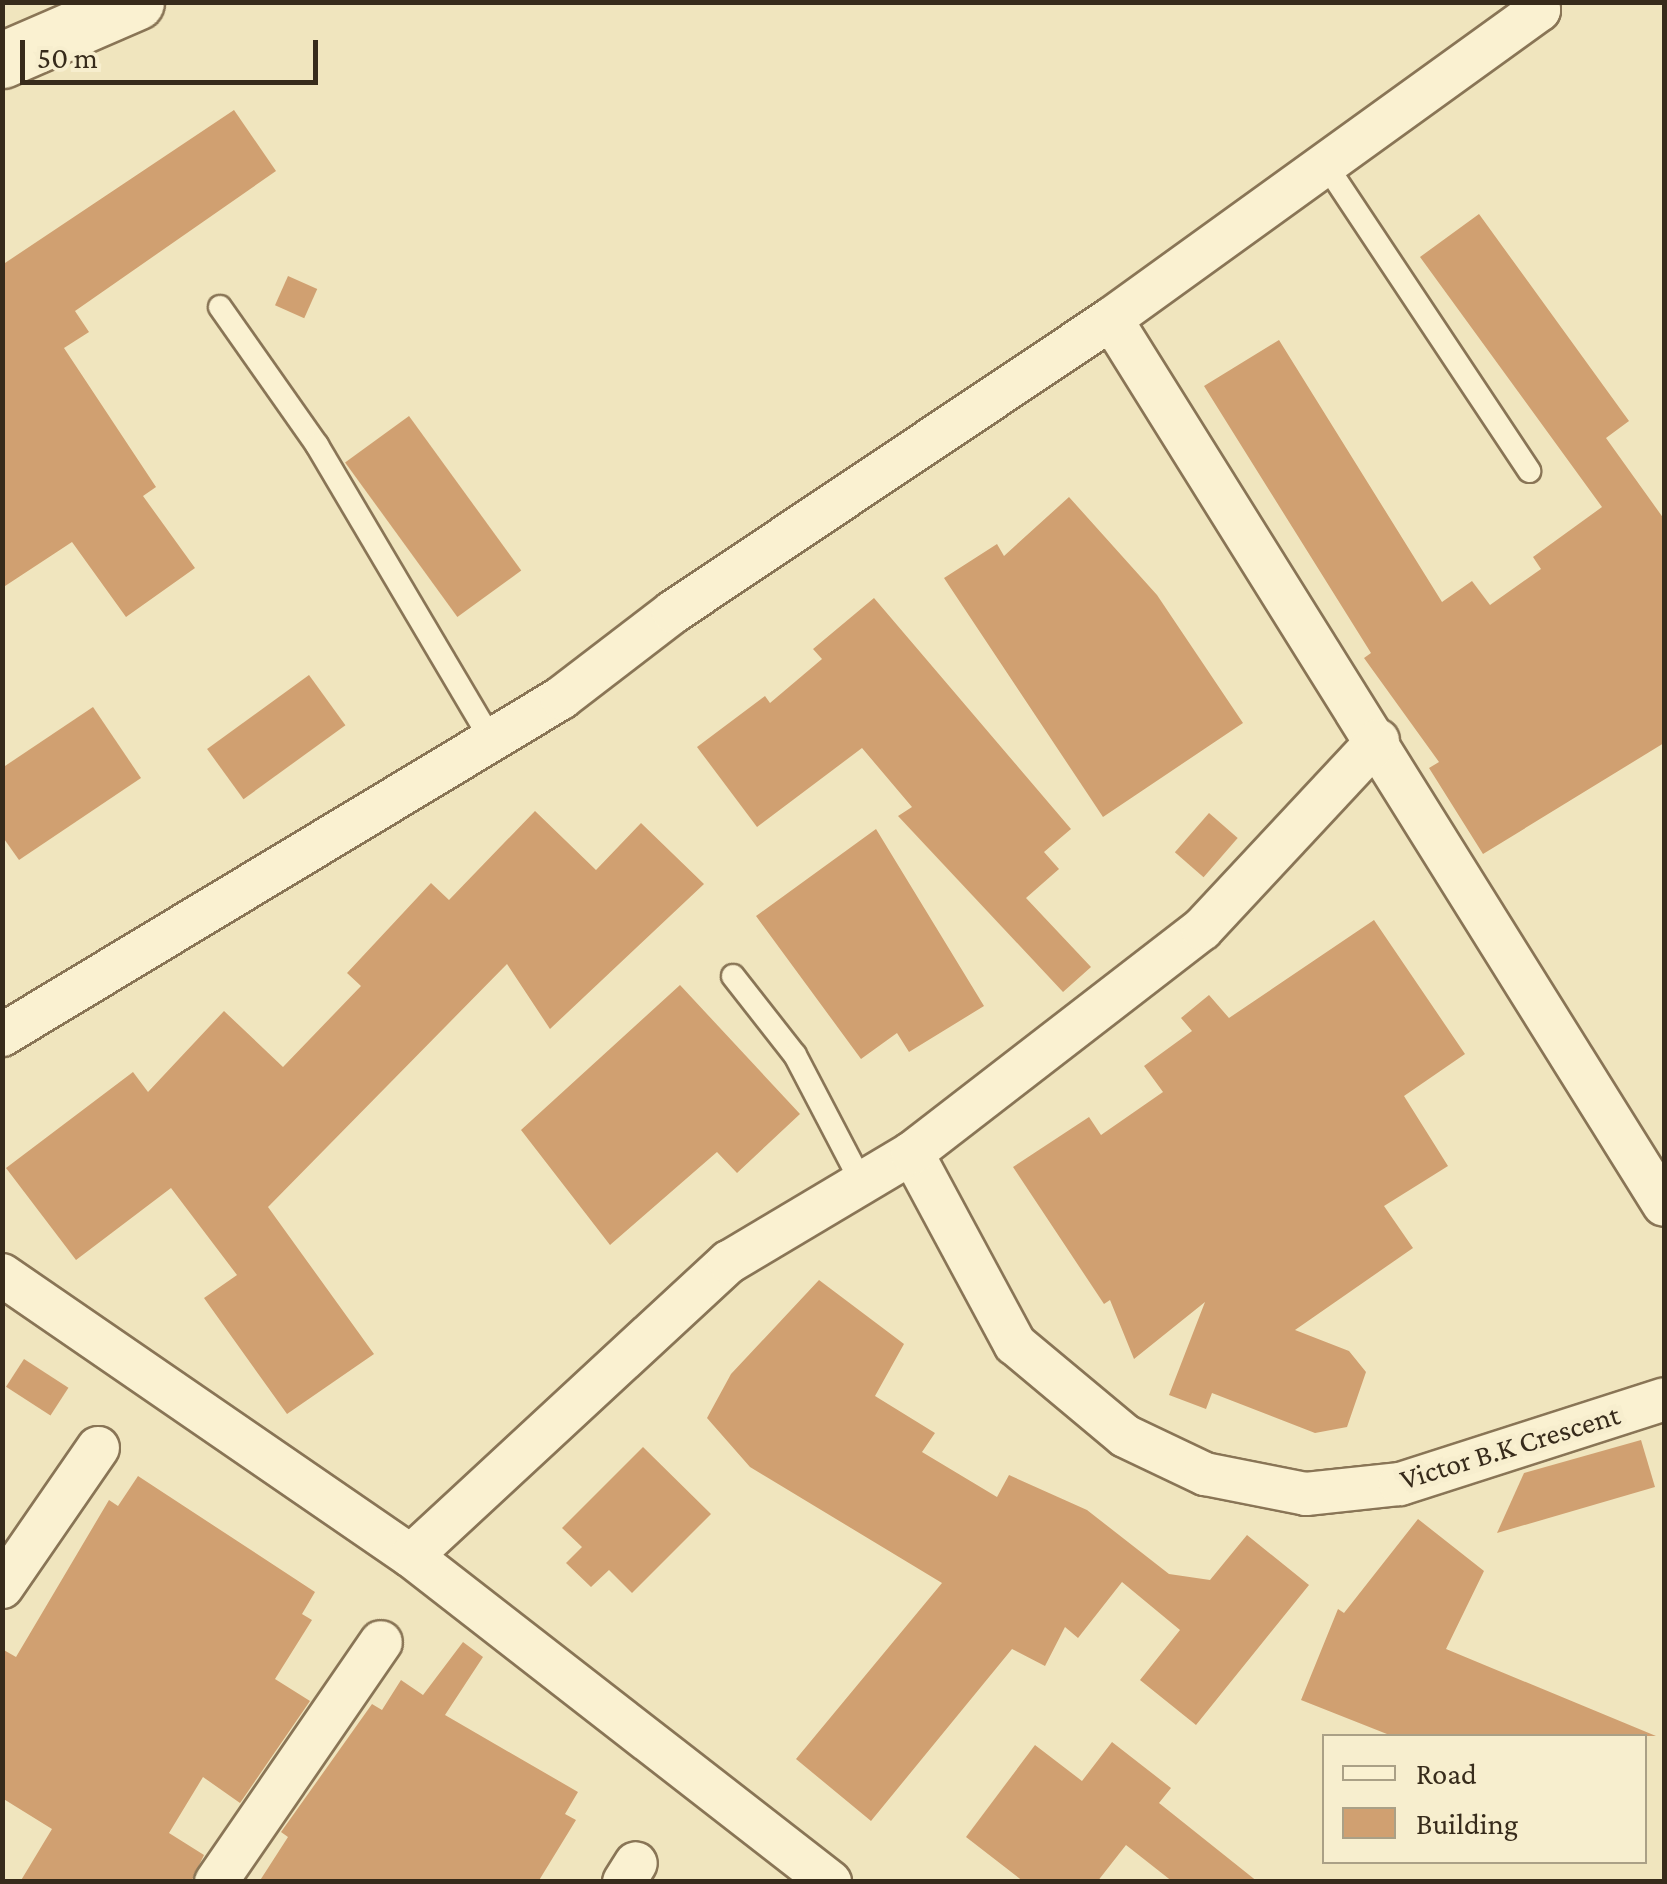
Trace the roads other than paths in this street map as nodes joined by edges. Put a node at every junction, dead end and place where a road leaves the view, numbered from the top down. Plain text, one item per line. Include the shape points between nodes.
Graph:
1 (136, 2) edge
2 (1542, 5) edge
3 (2, 60) edge
4 (1324, 162) junction
5 (220, 307) dead end
6 (1111, 318) junction
7 (1529, 472) dead end
8 (1378, 740) junction
9 (492, 741) junction
10 (733, 976) dead end
11 (2, 1034) edge
12 (912, 1153) junction
13 (861, 1182) junction
14 (1664, 1204) edge
15 (2, 1275) edge
16 (1664, 1398) edge
17 (98, 1448) dead end
18 (411, 1556) junction
19 (2, 1587) edge
20 (381, 1642) dead end
21 (216, 1882) edge
22 (830, 1882) edge

1 - 3 street
2 - 4 street
4 - 6 street
4 - 7 lane
5 - 9 lane via 317,444
6 - 8 street
6 - 9 street
8 - 12 street via 1202,929
8 - 14 street
9 - 11 street
10 - 13 lane via 794,1055
12 - 13 street
12 - 16 street, Victor B.K Crescent via 1014,1344 1125,1436 1205,1474 1306,1494 1400,1484
13 - 18 street via 729,1262
15 - 18 street
17 - 19 street
18 - 22 street
20 - 21 street

